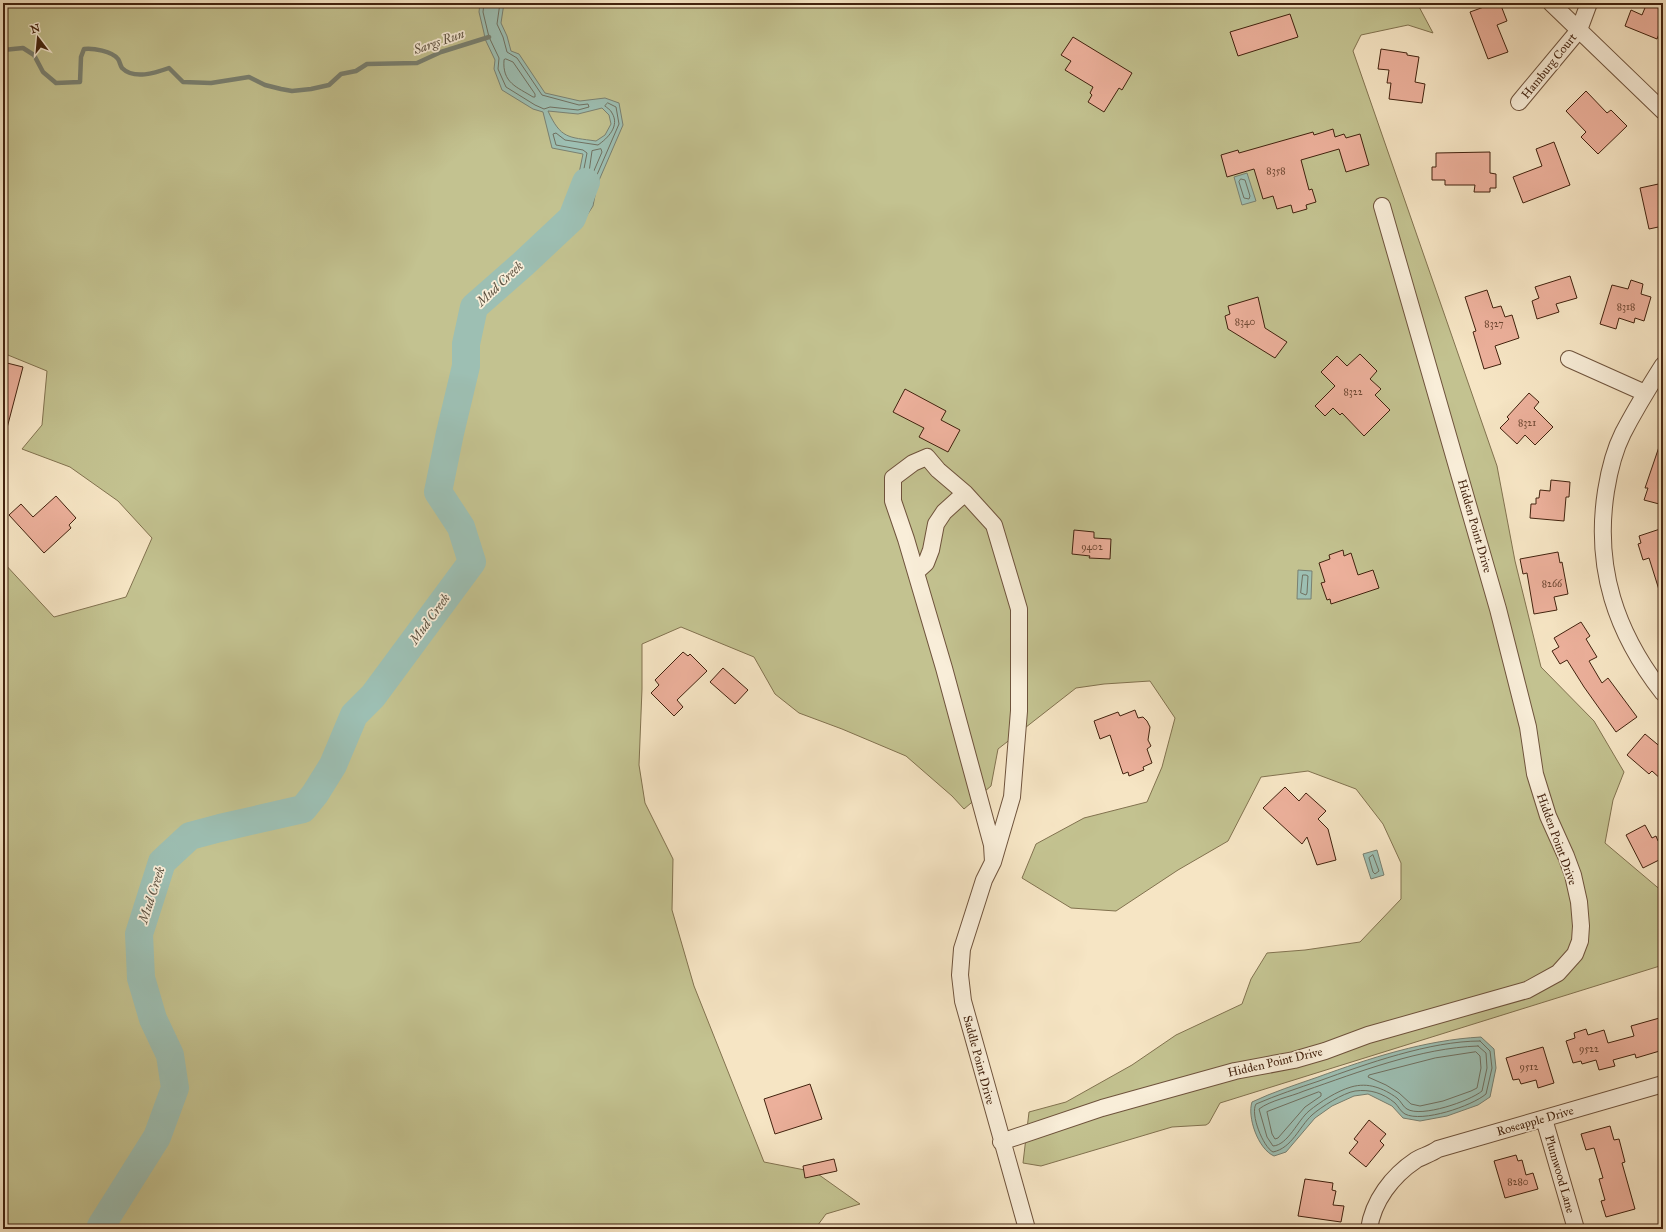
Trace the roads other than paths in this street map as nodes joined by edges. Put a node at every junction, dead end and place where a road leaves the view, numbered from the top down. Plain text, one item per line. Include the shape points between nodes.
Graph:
1 (1551, 3) edge
2 (1589, 3) edge
3 (1579, 30) junction
4 (1519, 102) dead end
5 (1663, 111) edge
6 (1382, 206) dead end
7 (1569, 359) dead end
8 (1663, 365) edge
9 (1645, 393) junction
10 (965, 493) junction
11 (916, 572) junction
12 (1663, 693) edge
13 (993, 862) junction
14 (1663, 1084) edge
15 (1544, 1119) junction
16 (1001, 1142) junction
17 (1026, 1229) edge
18 (1369, 1229) edge
19 (1576, 1229) edge

1 - 3 street
2 - 3 street, Hamburg Court
3 - 4 street, Hamburg Court
3 - 5 street
6 - 16 street, Hidden Point Drive via 1498,609 1528,727 1535,774 1548,816 1573,875 1581,926 1580,941 1575,954 1558,973 1527,990 1368,1035 1300,1058 1235,1071 1102,1108
7 - 9 street
8 - 9 street
9 - 12 street via 1623,434 1613,460 1604,502 1602,537 1608,587 1619,621 1634,652
10 - 11 street via 944,512 936,524 933,544 926,563
10 - 11 street, Saddle Point Drive via 927,457 913,463 893,478 893,501
10 - 13 street, Saddle Point Drive via 994,525 1018,609 1019,711 1012,797
11 - 13 street via 992,845
13 - 16 street, Saddle Point Drive via 962,949 960,981 963,1001
14 - 15 street, Roseapple Drive
15 - 18 street, Roseapple Drive via 1438,1149 1410,1164 1386,1189 1377,1204
15 - 19 street, Plumwood Lane
16 - 17 street, Saddle Point Drive

